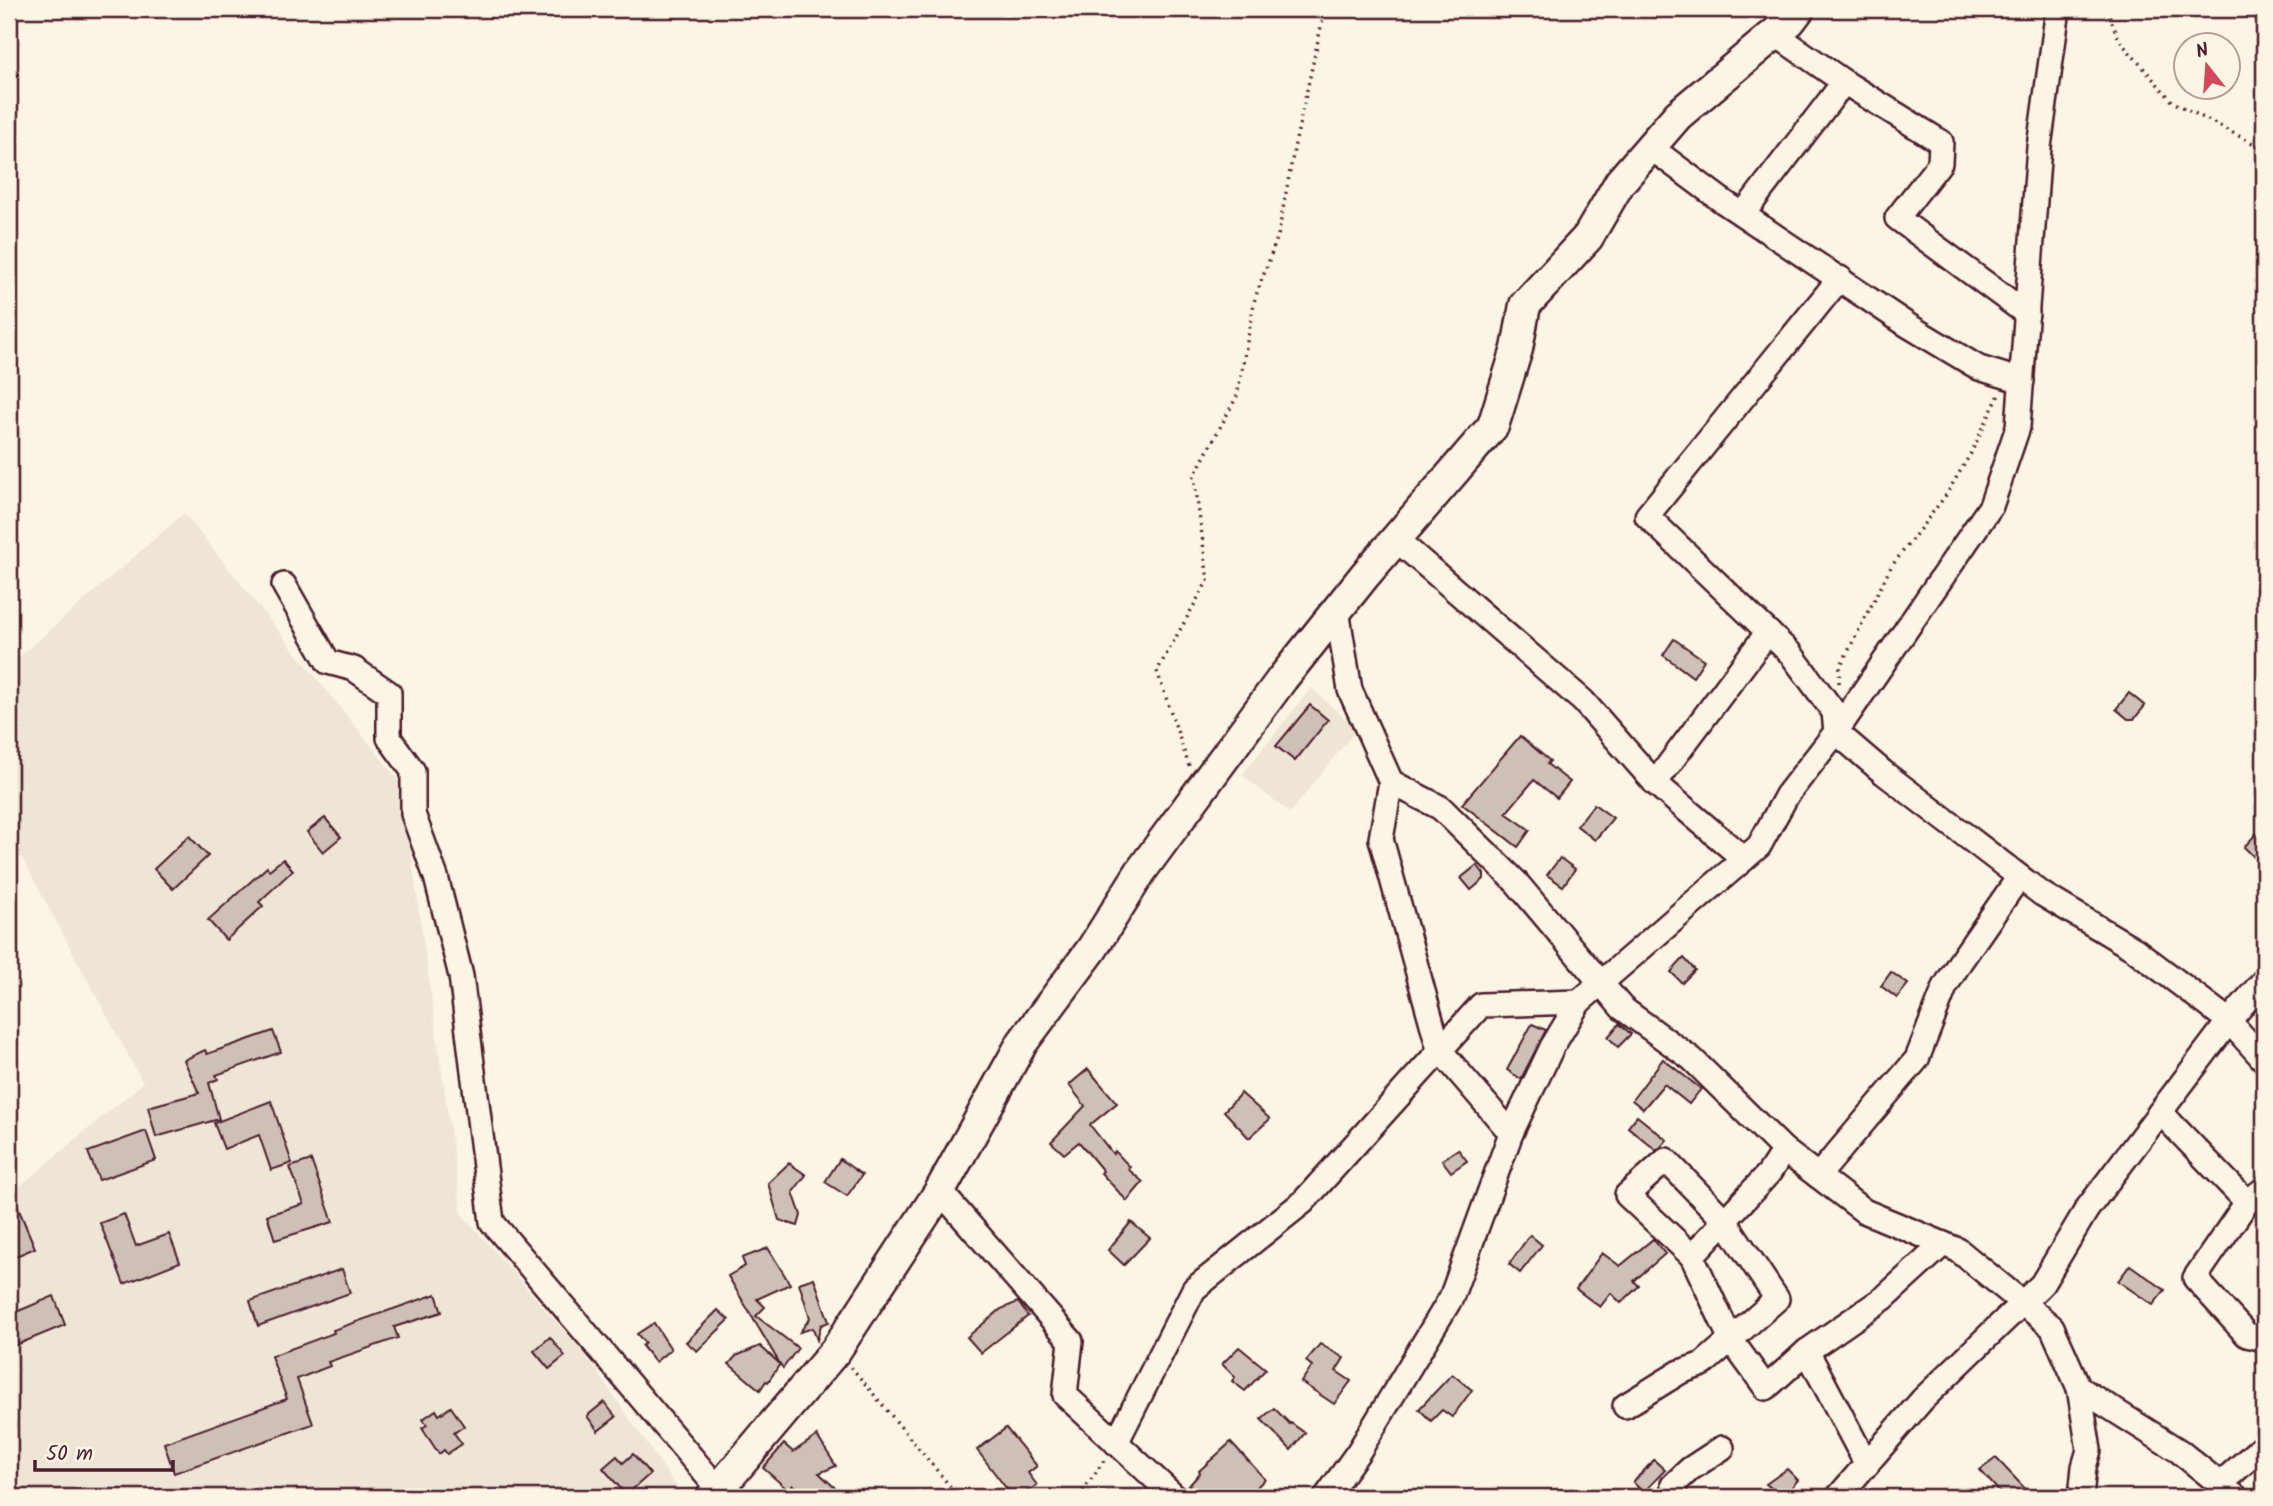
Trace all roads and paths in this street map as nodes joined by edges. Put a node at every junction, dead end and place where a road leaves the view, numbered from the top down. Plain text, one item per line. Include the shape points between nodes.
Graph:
1 (1325, 9) edge
2 (1799, 9) edge
3 (2058, 9) edge
4 (2107, 9) edge
5 (1774, 34) junction
6 (1844, 82) junction
7 (1650, 147) junction
8 (2264, 149) edge
9 (1743, 214) junction
10 (1840, 278) junction
11 (2027, 314) junction
12 (2014, 379) junction
13 (1396, 540) junction
14 (284, 585) dead end
15 (1337, 610) junction
16 (1768, 632) junction
17 (1838, 693) dead end
18 (1836, 732) junction
19 (1391, 782) junction
20 (1655, 783) junction
21 (1198, 795) junction
22 (1744, 859) junction
23 (2019, 877) junction
24 (2264, 980) edge
25 (1600, 984) junction
26 (1579, 1002) junction
27 (2229, 1021) junction
28 (1439, 1049) junction
29 (2264, 1060) edge
30 (2160, 1112) junction
31 (1511, 1133) junction
32 (1784, 1150) junction
33 (1818, 1176) junction
34 (940, 1191) junction
35 (2256, 1196) edge
36 (1725, 1221) junction
37 (1944, 1244) junction
38 (1692, 1256) junction
39 (2024, 1302) junction
40 (2264, 1339) edge
41 (1731, 1340) junction
42 (836, 1350) junction
43 (1807, 1351) junction
44 (2078, 1388) junction
45 (1625, 1406) dead end
46 (1116, 1443) junction
47 (2264, 1445) edge
48 (1722, 1448) dead end
49 (1867, 1465) junction
50 (2228, 1490) edge
51 (719, 1495) edge
52 (959, 1497) edge
53 (1079, 1497) edge
54 (1175, 1497) edge
55 (1326, 1497) edge
56 (1676, 1497) edge
57 (1838, 1497) edge
58 (2081, 1497) edge

1 - 21 path via 1278,236 1255,298 1237,396 1194,476 1208,580 1157,671
2 - 5 main road
3 - 11 street via 2039,147
4 - 8 path via 2119,40 2173,102
5 - 6 street
5 - 7 main road via 1678,115
6 - 9 street
6 - 11 street via 1941,142 1940,163 1897,218
7 - 9 street
7 - 13 main road via 1620,181 1588,237 1525,305 1517,349 1493,426
9 - 10 street
10 - 12 street via 1979,368
10 - 16 street via 1647,516
11 - 12 street
12 - 17 path via 1999,395 1945,495 1891,567 1840,667
12 - 18 street via 2018,426 1991,506
13 - 15 main road
13 - 20 street via 1583,701
14 - 51 street via 328,662 354,668 389,693 389,738 413,771 413,814 436,877 461,976 492,1222
15 - 19 street via 1350,691
15 - 21 main road
16 - 18 street via 1791,654 1834,712
16 - 20 street
18 - 22 street via 1787,795 1759,846
18 - 23 street
19 - 25 street via 1441,808 1516,882
19 - 28 street via 1381,839
20 - 22 street
21 - 34 main road via 1022,1043
22 - 25 street
23 - 27 street via 2134,949
23 - 33 street via 1945,987 1917,1059
24 - 27 street
25 - 26 street
25 - 32 street via 1622,1008 1692,1059
26 - 28 street via 1481,1005
26 - 31 street
27 - 29 street
27 - 30 street
28 - 31 street
28 - 46 street via 1303,1202 1194,1289
30 - 35 street
30 - 39 street via 2087,1209 2042,1284
31 - 55 street via 1451,1298
32 - 33 street
32 - 36 street
33 - 37 street via 1864,1210
34 - 42 main road
34 - 46 street via 1072,1341 1065,1395
35 - 40 street via 2195,1278 2247,1335
36 - 38 street
36 - 38 street via 1666,1160 1627,1195
36 - 41 street via 1777,1299
37 - 39 street
37 - 43 street via 1884,1298
38 - 41 street
39 - 44 street via 2052,1327
39 - 49 street via 1923,1399
41 - 43 street via 1766,1388
41 - 45 street via 1703,1364 1680,1372
42 - 51 main road
42 - 52 path
43 - 49 street
44 - 50 street via 2179,1451
44 - 58 street via 2089,1450
46 - 53 path
46 - 54 street
47 - 50 street
48 - 56 street via 1673,1485
49 - 57 street

